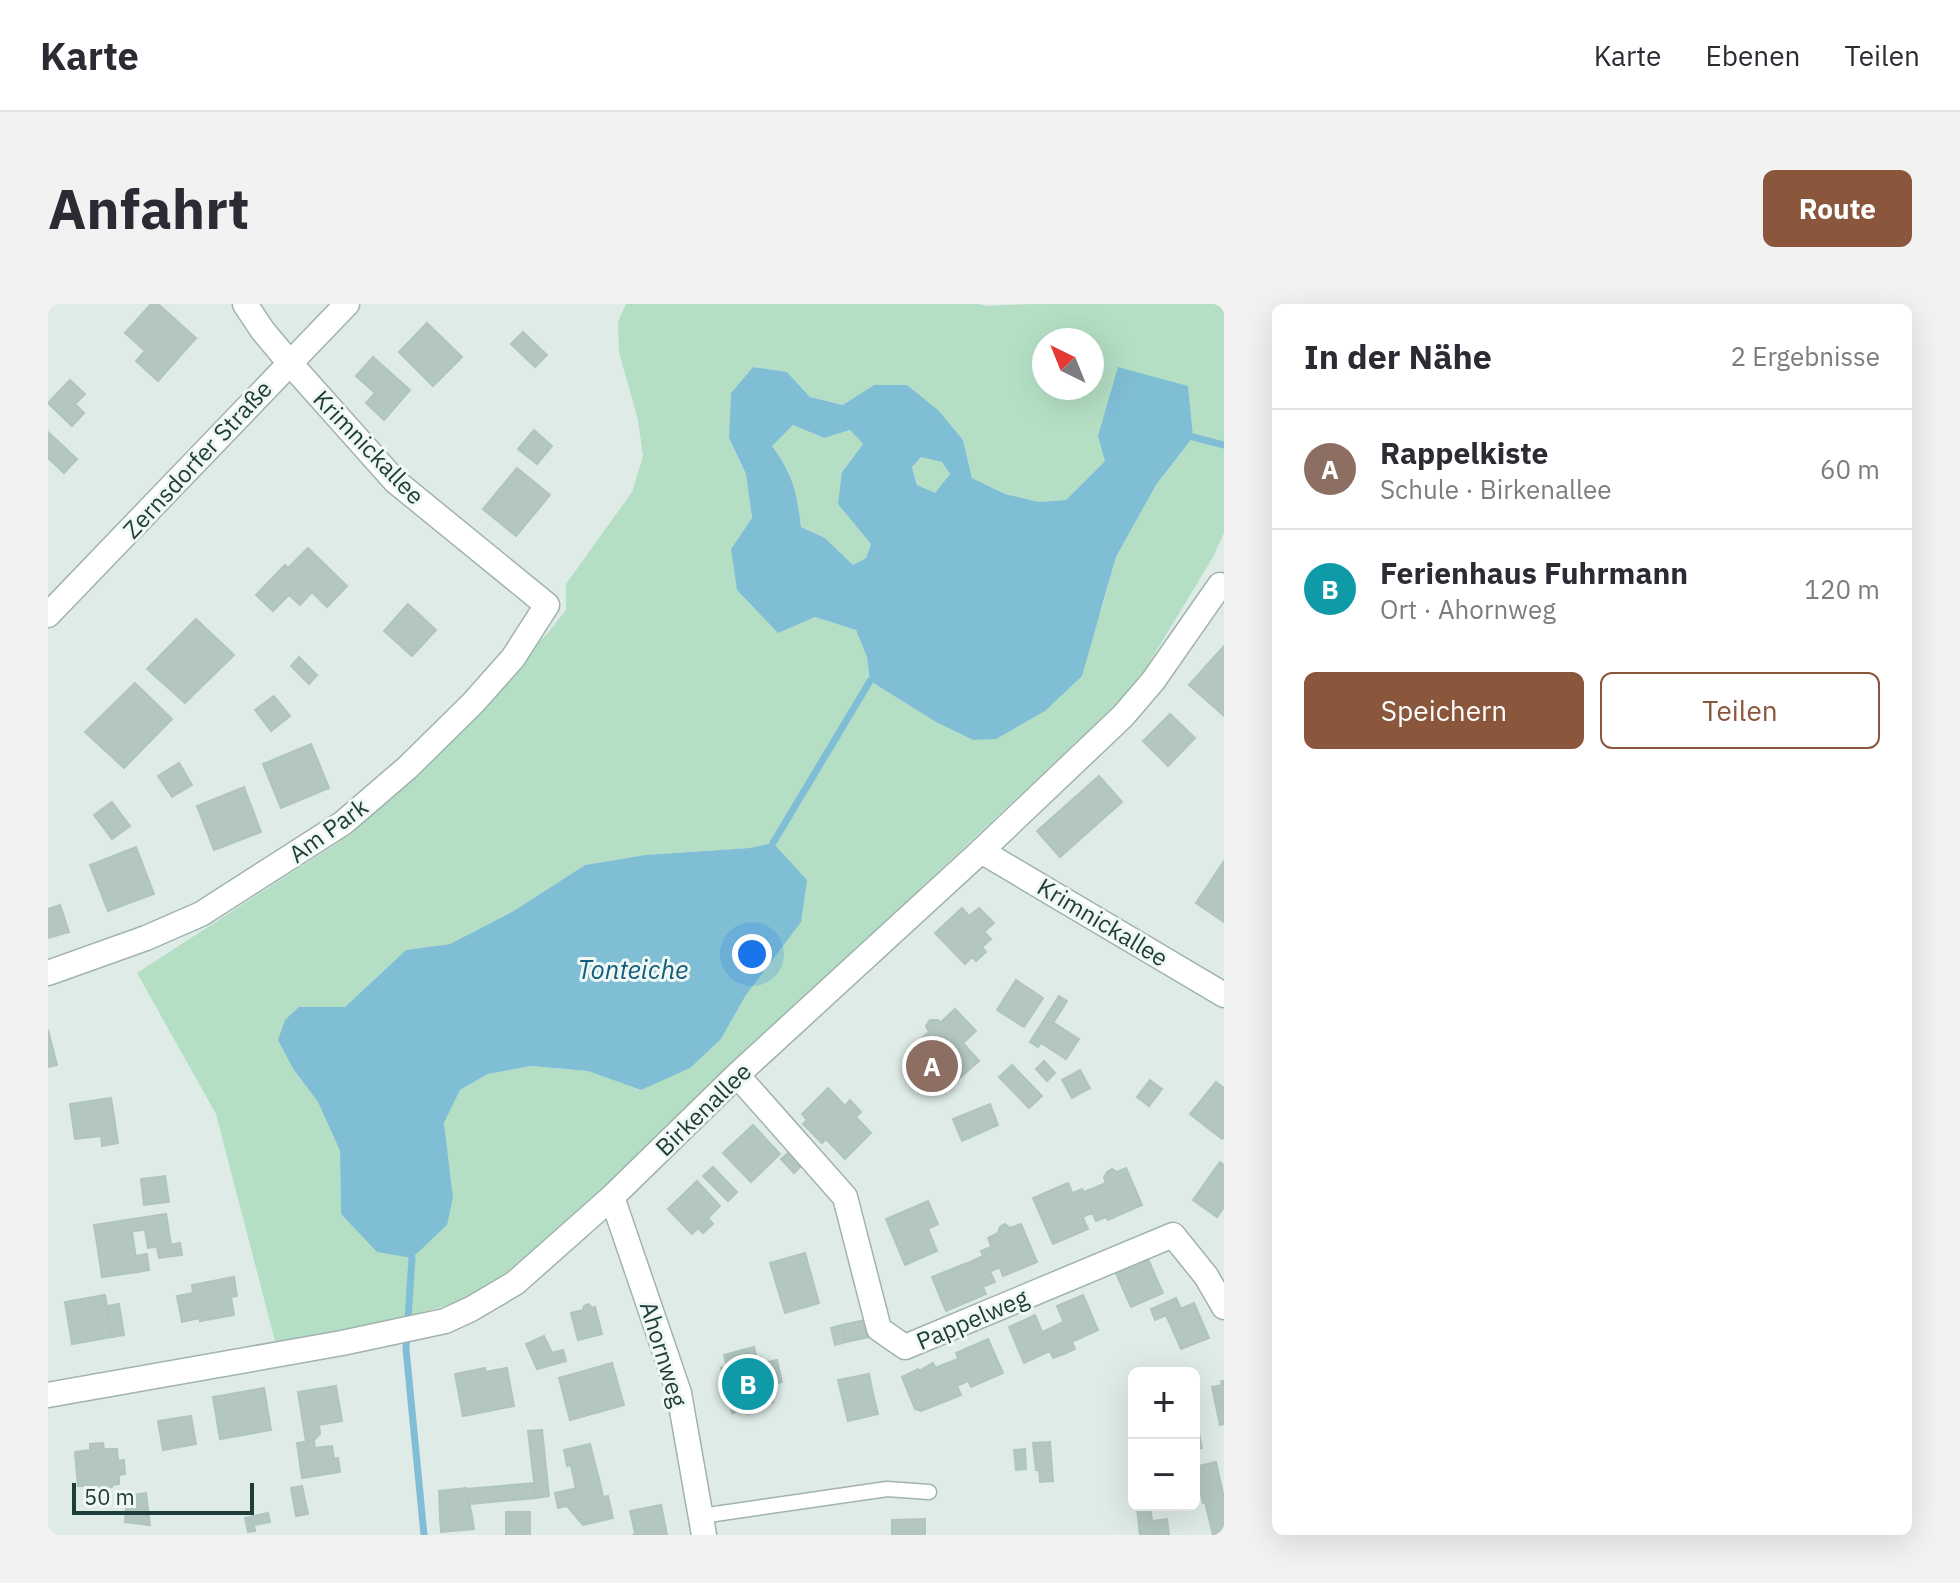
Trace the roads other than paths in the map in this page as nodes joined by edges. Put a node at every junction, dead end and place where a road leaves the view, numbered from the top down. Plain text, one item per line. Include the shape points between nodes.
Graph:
1 (245, 304) edge
2 (347, 304) edge
3 (289, 362) junction
4 (1222, 586) edge
5 (547, 605) joint
6 (48, 615) edge
7 (981, 851) junction
8 (48, 973) edge
9 (1224, 995) edge
10 (737, 1075) junction
11 (612, 1197) junction
12 (1224, 1307) edge
13 (48, 1395) edge
14 (929, 1492) dead end
15 (702, 1525) edge

1 - 3 street, Krimnickallee
2 - 3 street, Zernsdorfer Straße
3 - 5 street, Krimnickallee via 395,481
3 - 6 street, Zernsdorfer Straße
4 - 7 street, Birkenallee via 1123,716
5 - 8 street, Am Park via 513,658 473,703 343,823 201,914
7 - 9 street, Krimnickallee
7 - 10 street, Birkenallee
10 - 11 street, Birkenallee
10 - 12 street, Pappelweg via 845,1197 879,1329 905,1347 1173,1235
11 - 13 street, Birkenallee via 515,1283 445,1321
11 - 15 street, Ahornweg via 679,1393
14 - 15 lane, Ahornweg via 887,1489

